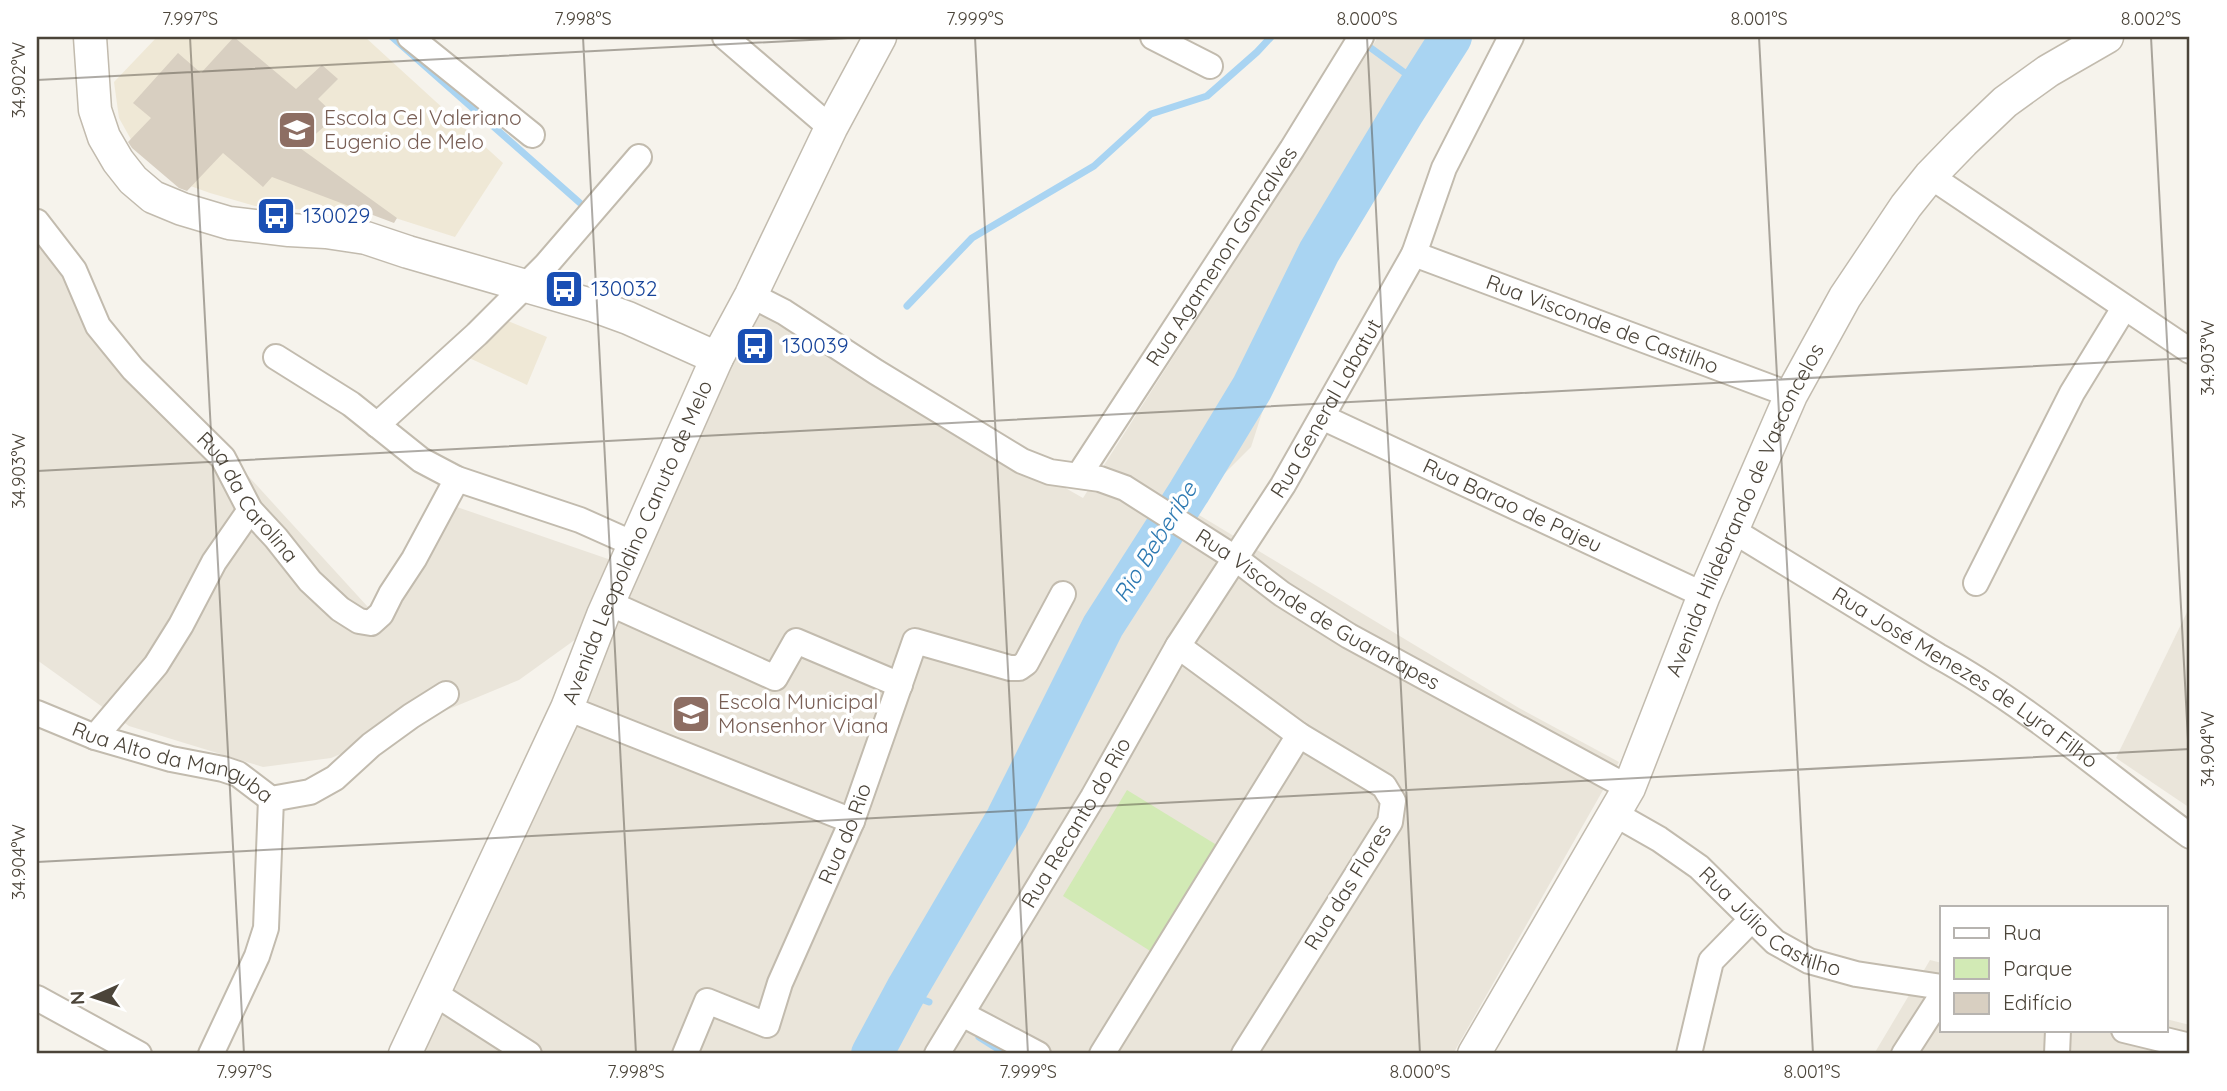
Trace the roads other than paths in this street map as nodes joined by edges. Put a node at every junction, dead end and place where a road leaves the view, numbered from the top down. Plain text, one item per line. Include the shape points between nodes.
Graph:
1 (90, 37) edge
2 (410, 37) edge
3 (725, 37) edge
4 (880, 37) edge
5 (1153, 37) edge
6 (1511, 37) edge
7 (2103, 37) edge
8 (1356, 45) edge
9 (1210, 66) dead end
10 (831, 128) junction
11 (532, 135) dead end
12 (639, 157) dead end
13 (1930, 176) junction
14 (37, 222) edge
15 (1414, 254) junction
16 (525, 286) junction
17 (751, 295) junction
18 (2124, 308) junction
19 (2190, 351) edge
20 (276, 357) dead end
21 (718, 358) junction
22 (1791, 395) junction
23 (1322, 417) junction
24 (377, 425) junction
25 (1079, 475) junction
26 (457, 478) junction
27 (250, 510) junction
28 (1732, 530) junction
29 (636, 545) junction
30 (1235, 558) junction
31 (1976, 583) dead end
32 (1063, 594) dead end
33 (1704, 594) junction
34 (609, 603) junction
35 (1178, 646) junction
36 (900, 685) junction
37 (446, 694) dead end
38 (567, 708) junction
39 (37, 712) edge
40 (1299, 735) junction
41 (94, 737) junction
42 (271, 799) junction
43 (1622, 801) junction
44 (852, 821) junction
45 (2190, 836) edge
46 (1752, 919) junction
47 (1940, 987) edge
48 (434, 993) junction
49 (37, 998) edge
50 (1940, 998) edge
51 (962, 1014) junction
52 (2058, 1032) edge
53 (2132, 1032) edge
54 (2190, 1046) edge
55 (139, 1054) edge
56 (211, 1054) edge
57 (405, 1054) edge
58 (529, 1054) edge
59 (685, 1054) edge
60 (937, 1054) edge
61 (1038, 1054) edge
62 (1102, 1054) edge
63 (1244, 1054) edge
64 (1474, 1054) edge
65 (1689, 1054) edge
66 (1904, 1054) edge
67 (2057, 1054) edge

1 - 16 street via 95,110 104,137 125,170 153,197 229,223 366,238
2 - 11 street
3 - 10 street
4 - 10 street, Avenida Leopoldino Canuto de Melo
5 - 9 street
6 - 15 street, Rua General Labatut via 1444,168
7 - 13 street, Avenida Hildebrando de Vasconcelos via 2005,102
8 - 25 street, Rua Agamenon Gonçalves
10 - 17 street, Avenida Leopoldino Canuto de Melo
12 - 16 street
13 - 18 street
13 - 22 street, Avenida Hildebrando de Vasconcelos via 1845,297
14 - 27 street, Rua da Carolina via 74,270 98,326 133,369 223,458
15 - 22 street, Rua Visconde de Castilho
15 - 23 street, Rua General Labatut
16 - 21 street via 606,310
16 - 24 street
17 - 21 street, Avenida Leopoldino Canuto de Melo
17 - 25 street, Rua Visconde de Guararapes via 1001,449 1035,467
18 - 19 street
18 - 31 street via 2072,393
20 - 24 street
21 - 29 street, Avenida Leopoldino Canuto de Melo
22 - 28 street, Avenida Hildebrando de Vasconcelos
23 - 30 street, Rua General Labatut
23 - 33 street, Rua Barao de Pajeu
24 - 26 street via 421,460
25 - 30 street, Rua Visconde de Guararapes via 1125,488
26 - 27 street, Rua da Carolina via 382,614 371,623 340,609 310,581
26 - 29 street via 580,520
27 - 41 street via 214,562 156,665
28 - 33 street, Avenida Hildebrando de Vasconcelos
28 - 45 street, Rua José Menezes de Lyra Filho via 1969,673
29 - 34 street, Avenida Leopoldino Canuto de Melo
30 - 35 street, Rua Recanto do Rio
30 - 43 street, Rua Visconde de Guararapes via 1349,636
32 - 36 street, Rua do Rio via 1019,668 915,640
33 - 43 street, Avenida Hildebrando de Vasconcelos
34 - 36 street via 775,678 796,641
34 - 38 street, Avenida Leopoldino Canuto de Melo
35 - 40 street, Rua das Flores
35 - 51 street, Rua Recanto do Rio
36 - 44 street, Rua do Rio
37 - 42 street, Rua Alto da Manguba via 371,745 335,778 310,792
38 - 44 street
38 - 48 street, Avenida Leopoldino Canuto de Melo
39 - 41 street, Rua Alto da Manguba
40 - 62 street
40 - 63 street, Rua das Flores via 1384,786 1393,801 1393,813
41 - 42 street, Rua Alto da Manguba via 231,771
42 - 56 street via 267,928
43 - 46 street, Rua Júlio Castilho
43 - 64 street, Avenida Hildebrando de Vasconcelos
44 - 59 street, Rua do Rio via 780,983 767,1025 707,1001
46 - 47 street, Rua Júlio Castilho via 1775,942 1809,961 1856,974
46 - 65 street via 1711,961
48 - 57 street, Avenida Leopoldino Canuto de Melo
48 - 58 street
49 - 55 street
50 - 66 street
51 - 60 street, Rua Recanto do Rio
51 - 61 street
52 - 67 street
53 - 54 street

